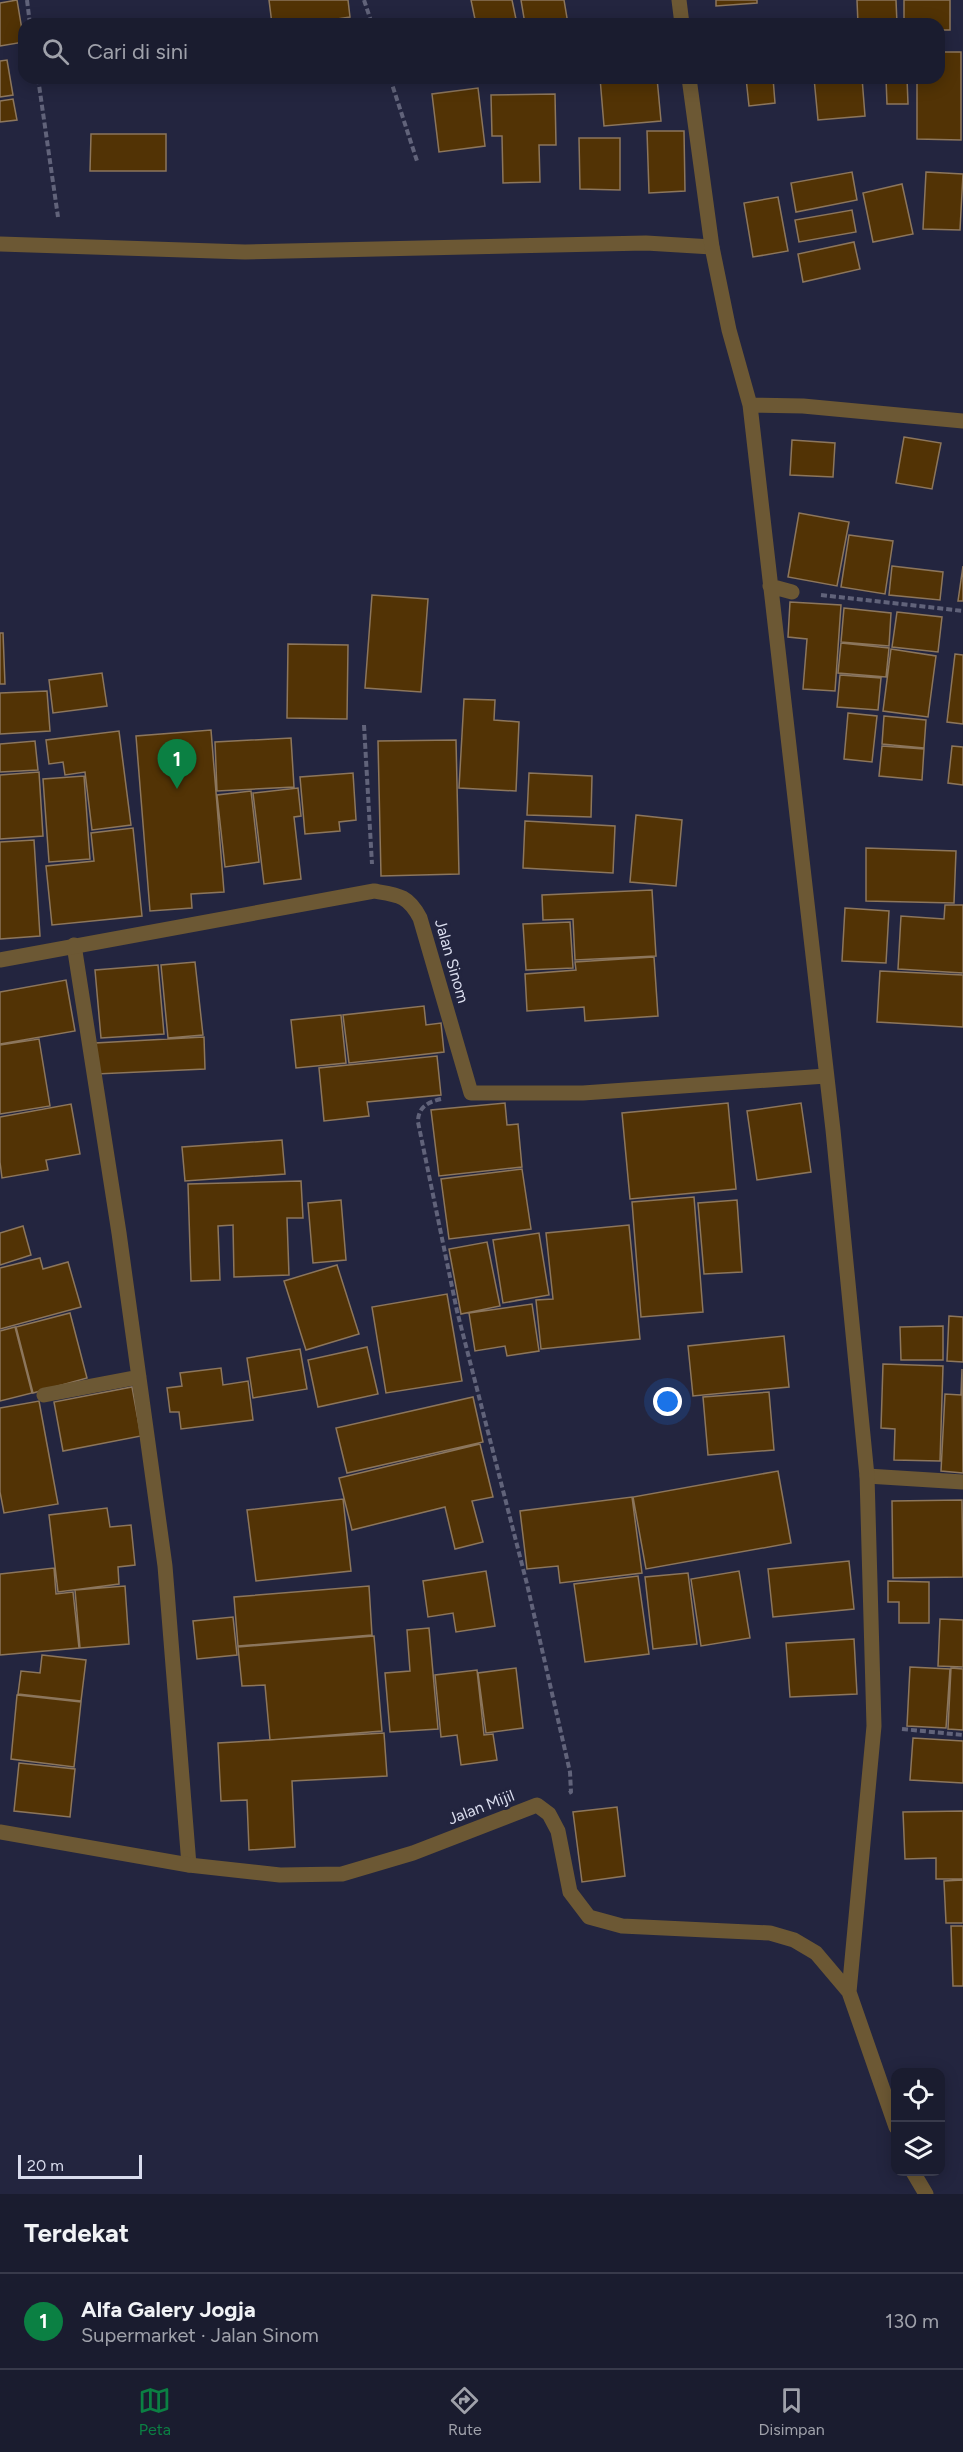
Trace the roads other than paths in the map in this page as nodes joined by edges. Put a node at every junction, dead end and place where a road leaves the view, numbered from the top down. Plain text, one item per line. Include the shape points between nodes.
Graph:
1 (679, 0) edge
2 (681, 18) edge
3 (690, 84) edge
4 (0, 244) edge
5 (712, 247) junction
6 (750, 405) junction
7 (963, 421) edge
8 (770, 586) junction
9 (792, 592) road end
10 (74, 945) junction
11 (0, 960) edge
12 (826, 1076) junction
13 (139, 1377) junction
14 (44, 1395) dead end
15 (867, 1476) junction
16 (963, 1482) edge
17 (0, 1832) edge
18 (189, 1865) junction
19 (849, 1992) junction
20 (894, 2122) edge
21 (915, 2176) edge
22 (926, 2194) edge

1 - 2 street
3 - 5 street
4 - 5 street via 245,252 646,243
5 - 6 street
6 - 7 street
6 - 8 street
8 - 9 street
8 - 12 street
10 - 11 street, Jalan Sinom
10 - 12 street, Jalan Sinom via 374,891 412,902 420,918 471,1093 583,1093
10 - 13 street
12 - 15 street
13 - 14 street
13 - 18 street via 165,1566
15 - 16 street
15 - 19 street via 874,1726
17 - 18 street, Jalan Mijil
18 - 19 street, Jalan Mijil via 280,1875 342,1874 412,1853 537,1805 549,1814 558,1831 570,1892 589,1917 621,1926 770,1933 794,1940 816,1953
19 - 20 street
21 - 22 street

